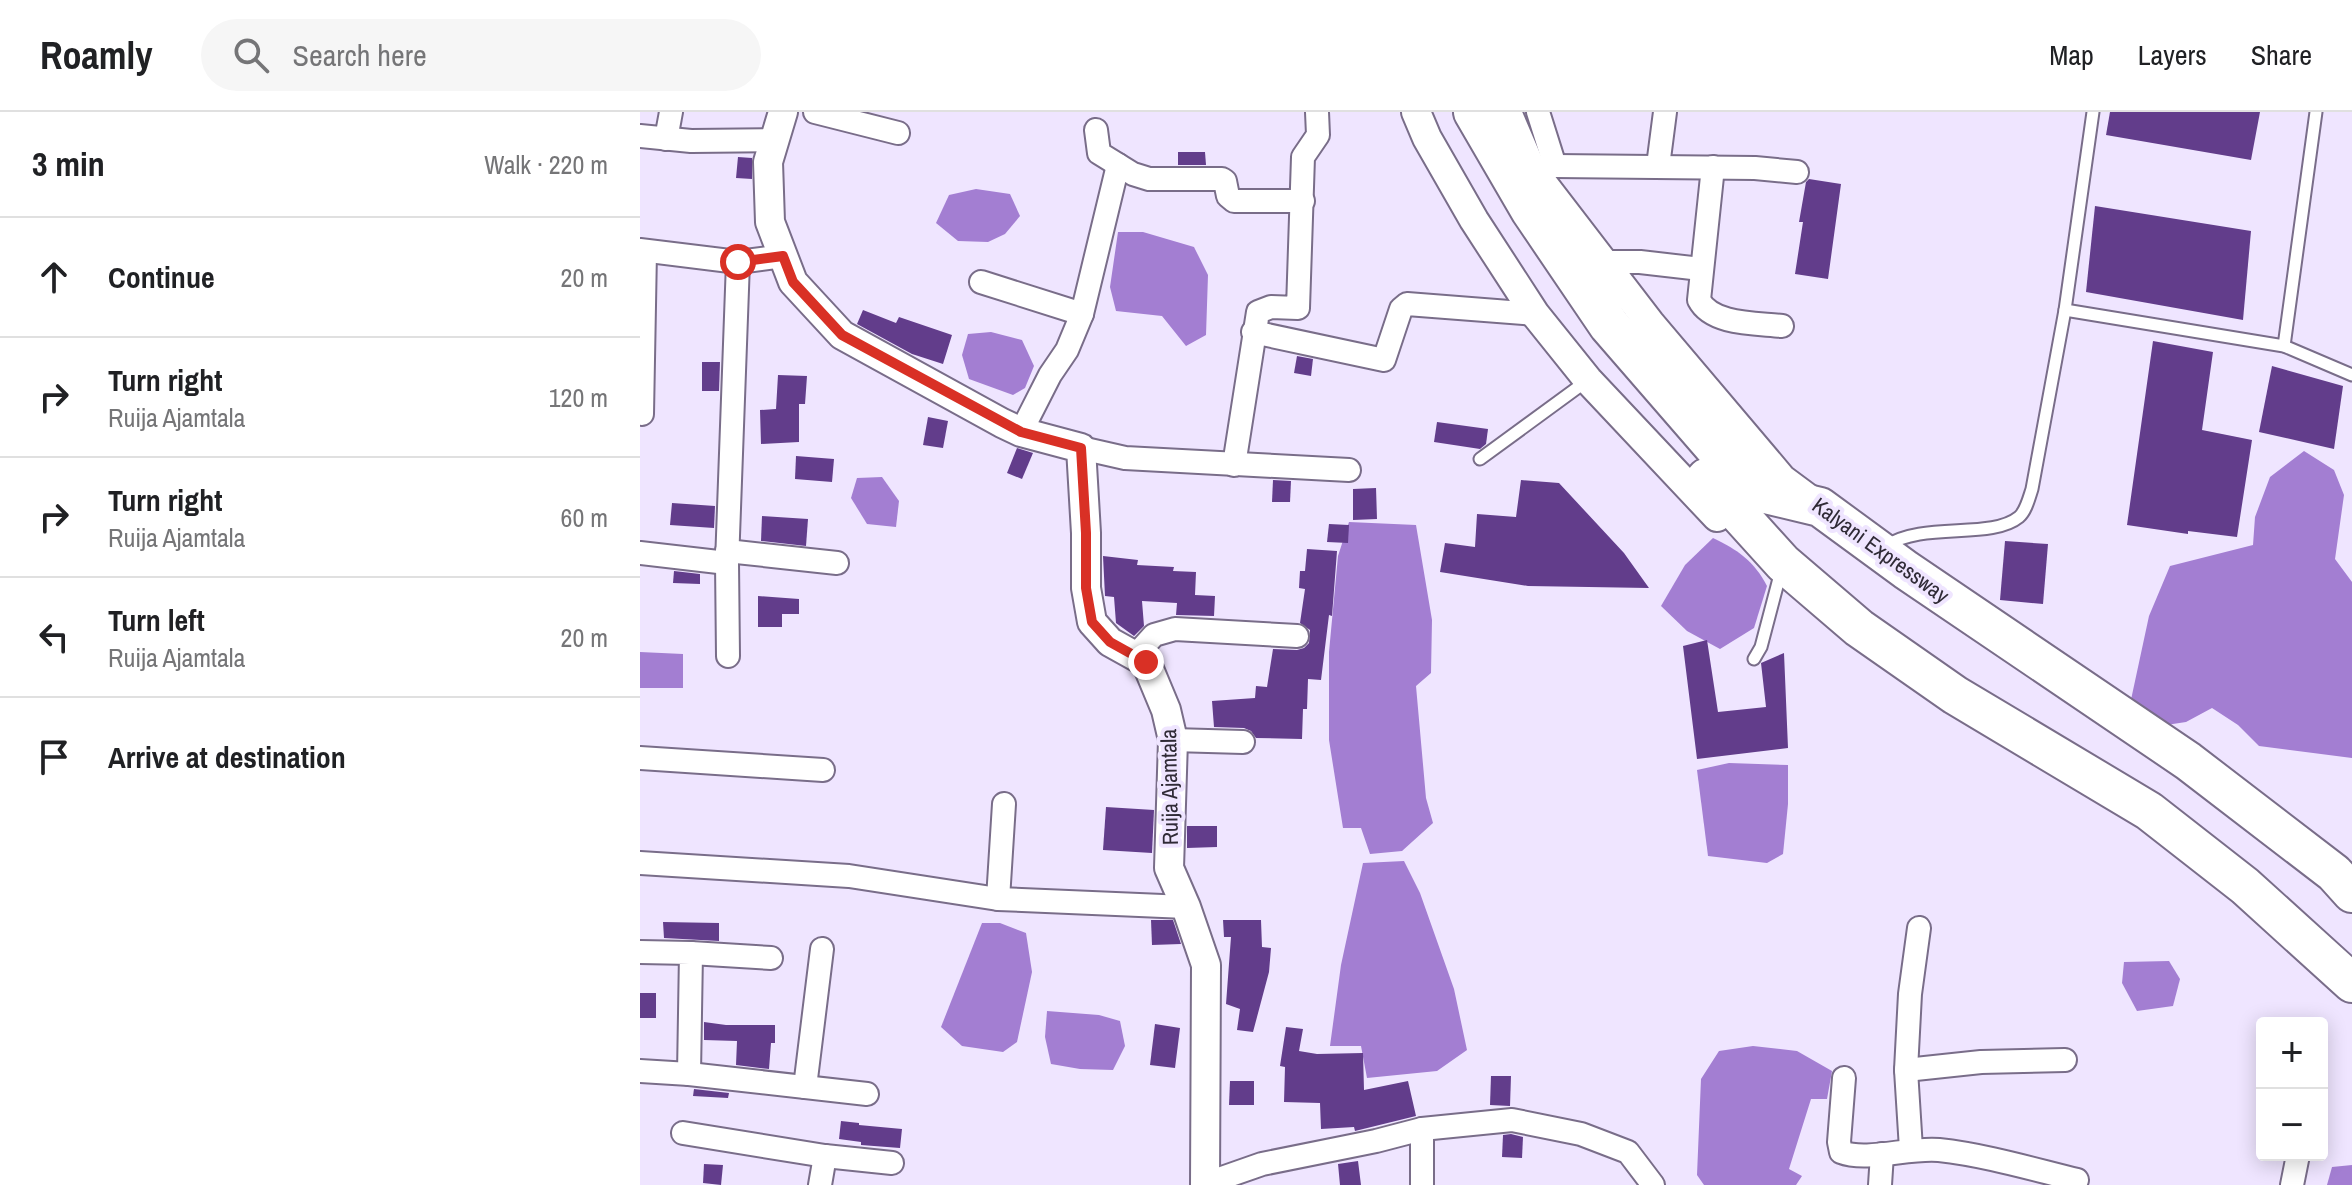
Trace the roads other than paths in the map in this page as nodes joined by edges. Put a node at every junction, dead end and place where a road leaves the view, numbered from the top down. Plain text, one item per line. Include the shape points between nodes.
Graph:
1 (671, 112) edge
2 (783, 112) edge
3 (815, 112) edge
4 (1317, 112) edge
5 (1416, 112) edge
6 (1451, 112) edge
7 (1474, 112) edge
8 (1507, 112) edge
9 (1538, 112) edge
10 (1665, 112) edge
11 (2093, 112) edge
12 (2316, 112) edge
13 (1096, 130) dead end
14 (898, 133) dead end
15 (640, 136) edge
16 (666, 139) junction
17 (775, 140) junction
18 (1118, 165) junction
19 (1658, 166) junction
20 (1543, 167) junction
21 (1713, 167) junction
22 (1797, 172) dead end
23 (1303, 201) junction
24 (643, 251) edge
25 (783, 256) junction
26 (738, 262) junction
27 (1603, 262) junction
28 (1701, 269) junction
29 (981, 282) dead end
30 (2065, 310) junction
31 (1082, 314) junction
32 (1535, 314) junction
33 (1782, 326) dead end
34 (1253, 332) junction
35 (2284, 346) junction
36 (2352, 375) edge
37 (1588, 380) junction
38 (642, 414) dead end
39 (1021, 432) junction
40 (1081, 448) junction
41 (1480, 459) dead end
42 (1234, 465) junction
43 (1349, 470) dead end
44 (1706, 478) joint
45 (1753, 491) joint
46 (1820, 507) junction
47 (1879, 551) junction
48 (640, 553) edge
49 (727, 557) junction
50 (837, 563) dead end
51 (1783, 563) junction
52 (1297, 636) dead end
53 (728, 656) dead end
54 (1135, 656) junction
55 (1754, 659) dead end
56 (1173, 740) junction
57 (1243, 742) dead end
58 (640, 758) edge
59 (823, 770) dead end
60 (1004, 804) dead end
61 (640, 863) edge
62 (2352, 893) edge
63 (998, 899) junction
64 (1186, 907) junction
65 (1919, 928) dead end
66 (822, 949) dead end
67 (640, 952) edge
68 (691, 953) junction
69 (771, 958) dead end
70 (2352, 983) edge
71 (2065, 1060) dead end
72 (1906, 1070) junction
73 (640, 1071) edge
74 (689, 1074) junction
75 (1844, 1078) dead end
76 (805, 1087) junction
77 (867, 1094) dead end
78 (1422, 1129) junction
79 (683, 1133) dead end
80 (1911, 1149) junction
81 (1882, 1154) junction
82 (825, 1156) junction
83 (2297, 1161) edge
84 (892, 1163) dead end
85 (2077, 1180) dead end
86 (1205, 1184) edge
87 (820, 1185) edge
88 (1422, 1185) edge
89 (1653, 1185) edge
90 (1880, 1185) edge
91 (2292, 1185) edge

1 - 16 street
2 - 17 street
3 - 14 street
4 - 23 street via 1318,135 1303,157
5 - 32 street via 1466,207
6 - 44 highway via 1487,188 1569,309
7 - 45 highway via 1531,210 1609,325
8 - 20 street, Kalyani Expressway
9 - 20 street
10 - 19 street
11 - 30 lane
12 - 35 lane
13 - 18 street via 1099,153
15 - 16 street
16 - 17 street
17 - 25 street via 768,162 770,222
18 - 23 street via 1149,179 1222,179 1234,201
18 - 31 street
19 - 20 street
19 - 21 street
20 - 27 street, Kalyani Expressway
21 - 22 street
21 - 28 street
23 - 34 street via 1298,308 1262,309
24 - 26 street
24 - 38 street
25 - 26 street
25 - 39 street via 793,282 842,335
26 - 49 street
27 - 28 street
27 - 46 street, Kalyani Expressway via 1782,479
28 - 33 street via 1699,300 1715,317
29 - 31 street
30 - 35 lane
30 - 47 lane via 2032,489 2019,517 1992,527 1917,533
31 - 39 street
32 - 34 street via 1407,304 1384,360
32 - 37 street
34 - 42 street
35 - 36 lane
37 - 41 lane
37 - 51 street via 1727,527
39 - 40 street
40 - 42 street via 1125,458
40 - 54 street, Ruija Ajamtala via 1092,622 1110,642
42 - 43 street
44 - 51 highway
45 - 46 highway
46 - 47 highway, Kalyani Expressway
47 - 62 highway, Kalyani Expressway via 2188,761 2334,873
48 - 49 street
49 - 50 street
49 - 53 street
51 - 55 lane
51 - 70 highway via 1859,628 1955,695 2149,811 2245,886
52 - 54 street via 1175,629 1154,635
54 - 56 street, Ruija Ajamtala via 1146,662
56 - 57 street
56 - 64 street, Ruija Ajamtala via 1169,868
58 - 59 street
60 - 63 street
61 - 63 street via 849,876
63 - 64 street
64 - 86 street, Ruija Ajamtala via 1206,965
65 - 72 street
66 - 76 street
67 - 68 street
68 - 69 street
68 - 74 street
71 - 72 street
72 - 80 street
73 - 74 street
74 - 76 street
75 - 81 street via 1841,1152
76 - 77 street
78 - 86 street via 1262,1164
78 - 88 street
78 - 89 street via 1512,1120 1581,1134 1628,1152
79 - 82 street
80 - 81 street
80 - 85 street via 1940,1150
81 - 90 street
82 - 84 street
82 - 87 street
83 - 91 street

